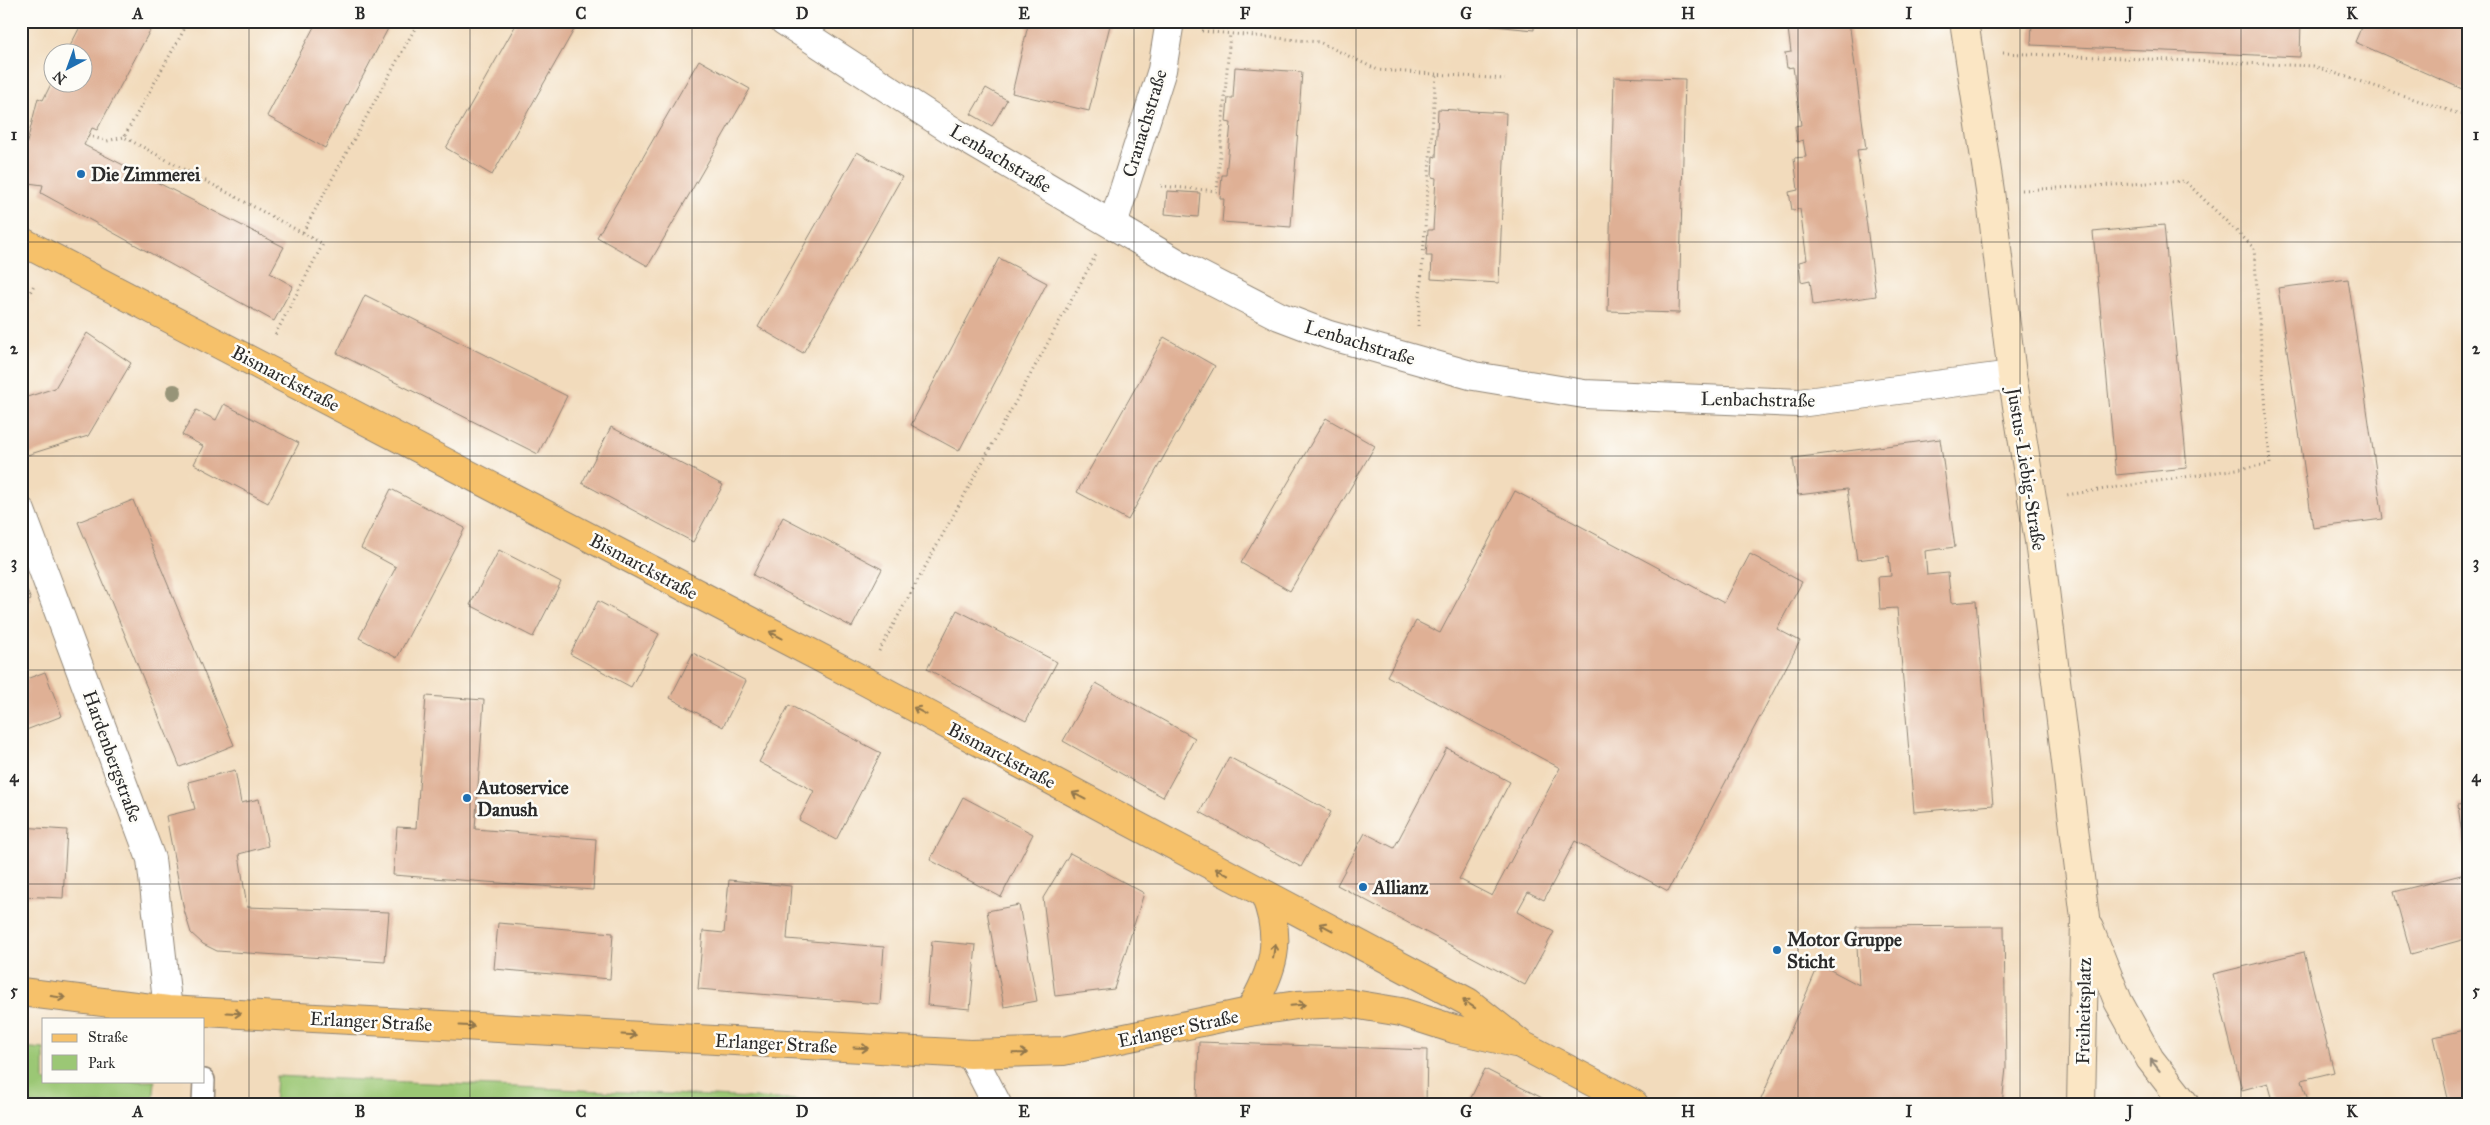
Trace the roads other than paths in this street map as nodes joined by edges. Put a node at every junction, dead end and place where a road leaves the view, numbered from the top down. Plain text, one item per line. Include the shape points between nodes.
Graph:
1 (784, 21) edge
2 (1964, 21) edge
3 (1169, 24) edge
4 (1113, 224) junction
5 (21, 241) edge
6 (2012, 375) junction
7 (21, 511) edge
8 (1265, 895) junction
9 (2085, 918) junction
10 (21, 992) edge
11 (1249, 1012) junction
12 (171, 1014) edge
13 (1522, 1045) junction
14 (971, 1054) junction
15 (204, 1082) edge
16 (203, 1104) edge
17 (997, 1104) edge
18 (1634, 1104) edge
19 (2081, 1104) edge
20 (2185, 1104) edge

1 - 4 street, Lenbachstraße via 956,133
2 - 6 main road, Justus-Liebig-Straße via 1990,191
3 - 4 street, Cranachstraße via 1162,70
4 - 6 street, Lenbachstraße via 1186,268 1279,316 1329,335 1474,376 1584,394 1799,403
8 -> 5 main road, Bismarckstraße via 863,680
6 - 9 main road, Justus-Liebig-Straße via 2033,500
7 - 12 street, Hardenbergstraße via 151,859
11 -> 8 main road via 1264,988 1276,937
13 -> 8 main road, Bismarckstraße via 1468,1002
9 - 19 main road, Freiheitsplatz
20 -> 9 main road via 2150,1059 2118,1001
10 -> 12 main road, Erlanger Straße
11 -> 13 main road, Erlanger Straße via 1347,1002 1401,1012 1454,1030
14 -> 11 main road, Erlanger Straße via 1063,1051
12 -> 14 main road, Erlanger Straße
13 - 18 main road
14 - 17 street
15 - 16 lane

